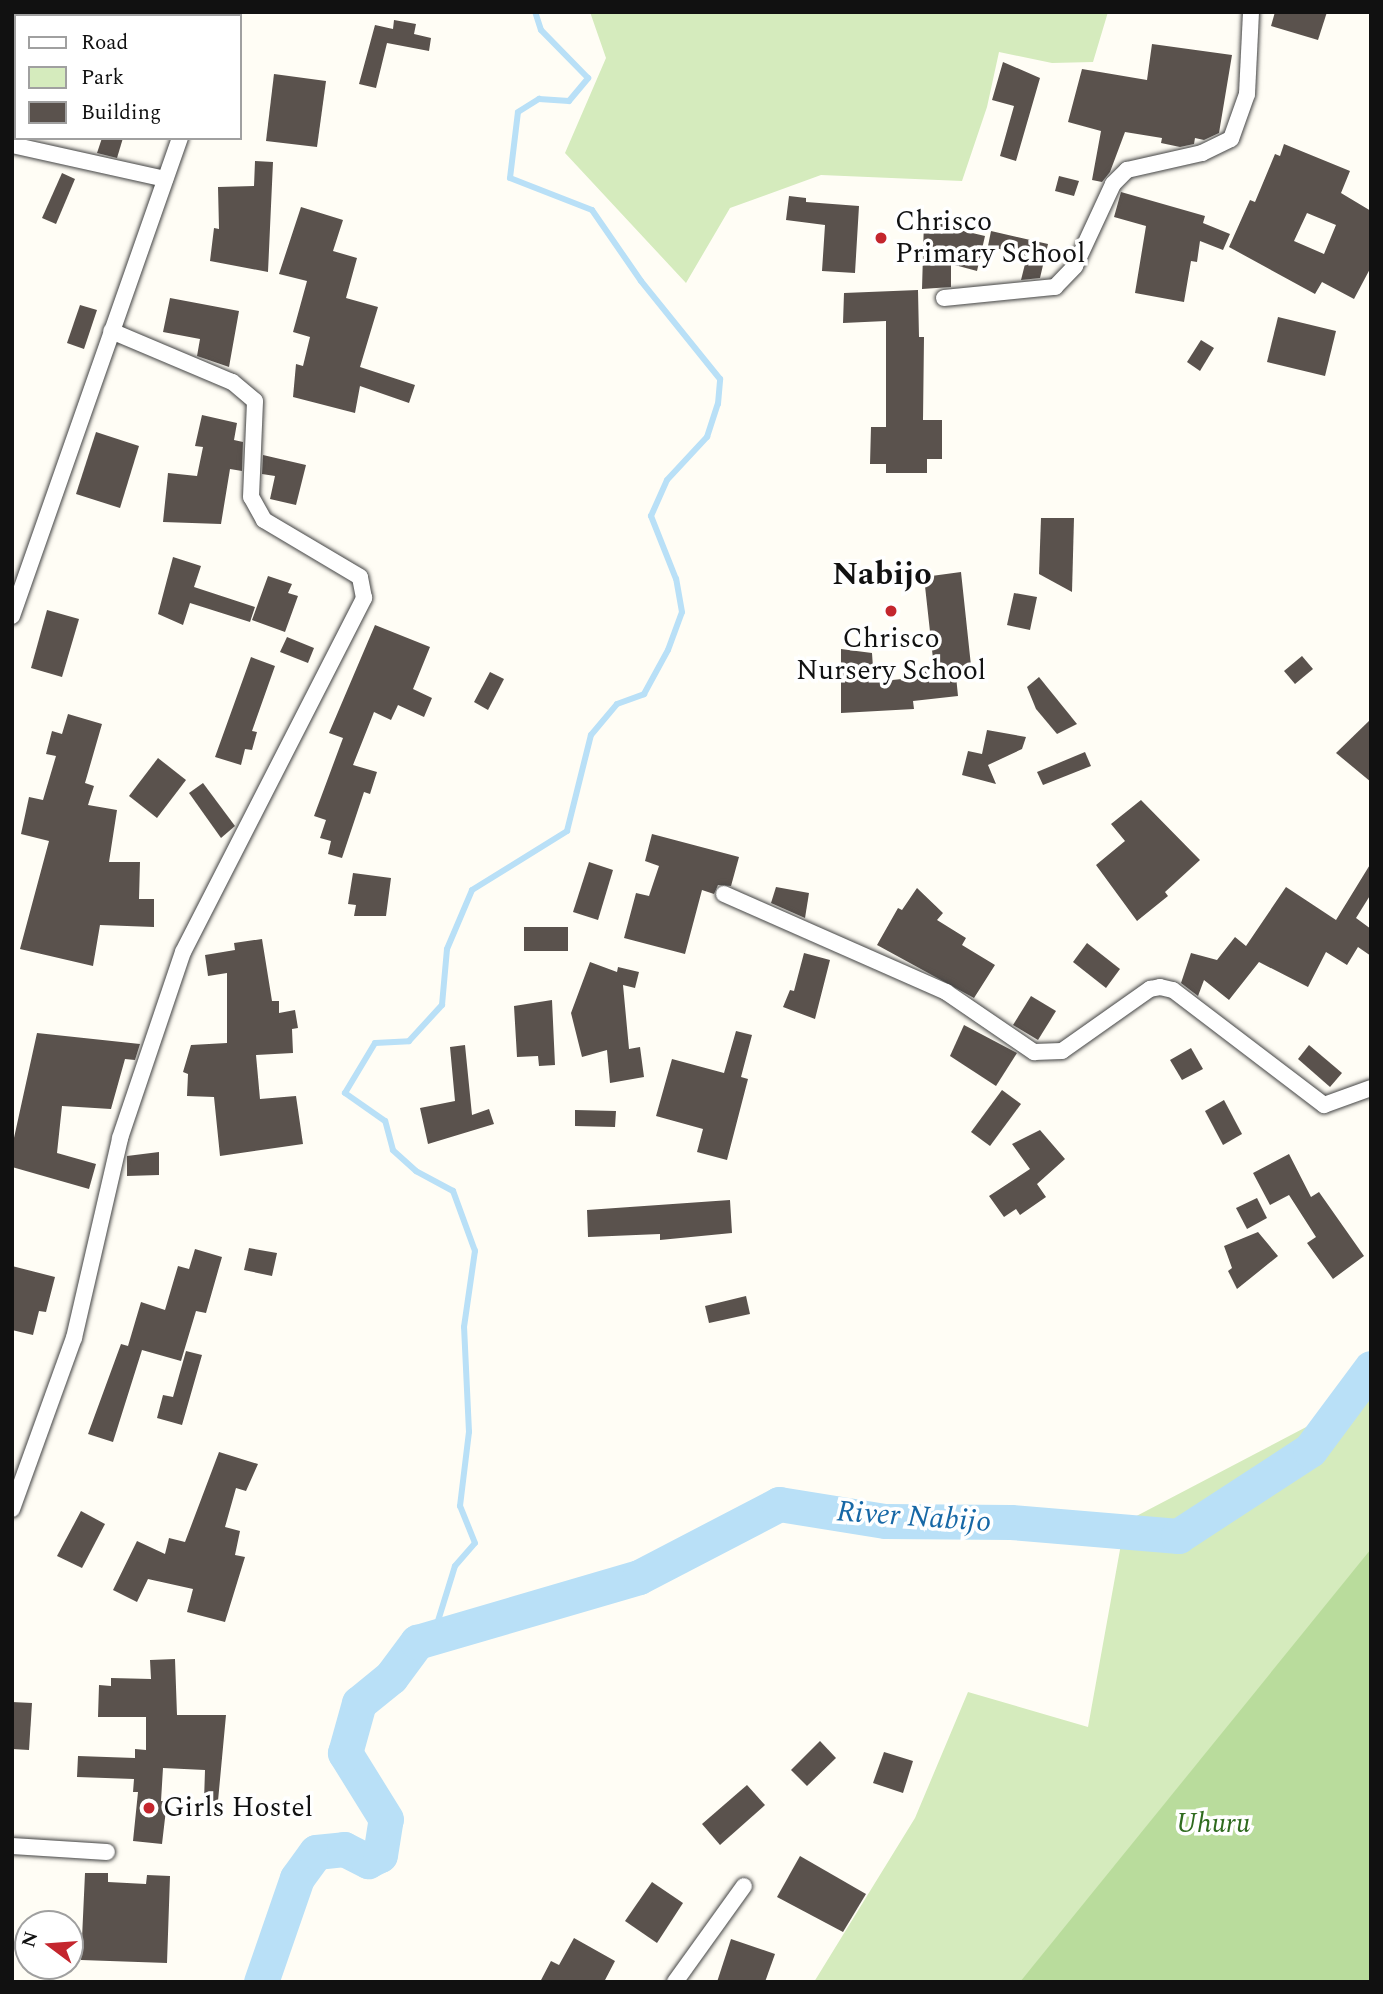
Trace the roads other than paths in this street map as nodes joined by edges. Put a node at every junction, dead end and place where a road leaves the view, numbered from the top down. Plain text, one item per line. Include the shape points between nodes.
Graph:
1 (1251, 12) edge
2 (179, 140) edge
3 (12, 145) edge
4 (165, 179) junction
5 (944, 298) dead end
6 (111, 331) junction
7 (12, 616) edge
8 (724, 894) dead end
9 (1371, 1088) edge
10 (12, 1509) edge
11 (12, 1846) edge
12 (107, 1852) dead end
13 (744, 1886) dead end
14 (675, 1982) edge

1 - 5 street via 1247,94 1231,139 1202,153 1126,170 1113,184 1075,266 1055,287
2 - 4 street
3 - 4 street
4 - 6 street
6 - 7 street
6 - 10 street via 232,382 255,401 251,497 264,520 360,577 364,598 184,952 124,1127 74,1338
8 - 9 street via 946,992 1034,1052 1062,1051 1160,986 1173,990 1315,1101 1333,1103
11 - 12 street
13 - 14 street

